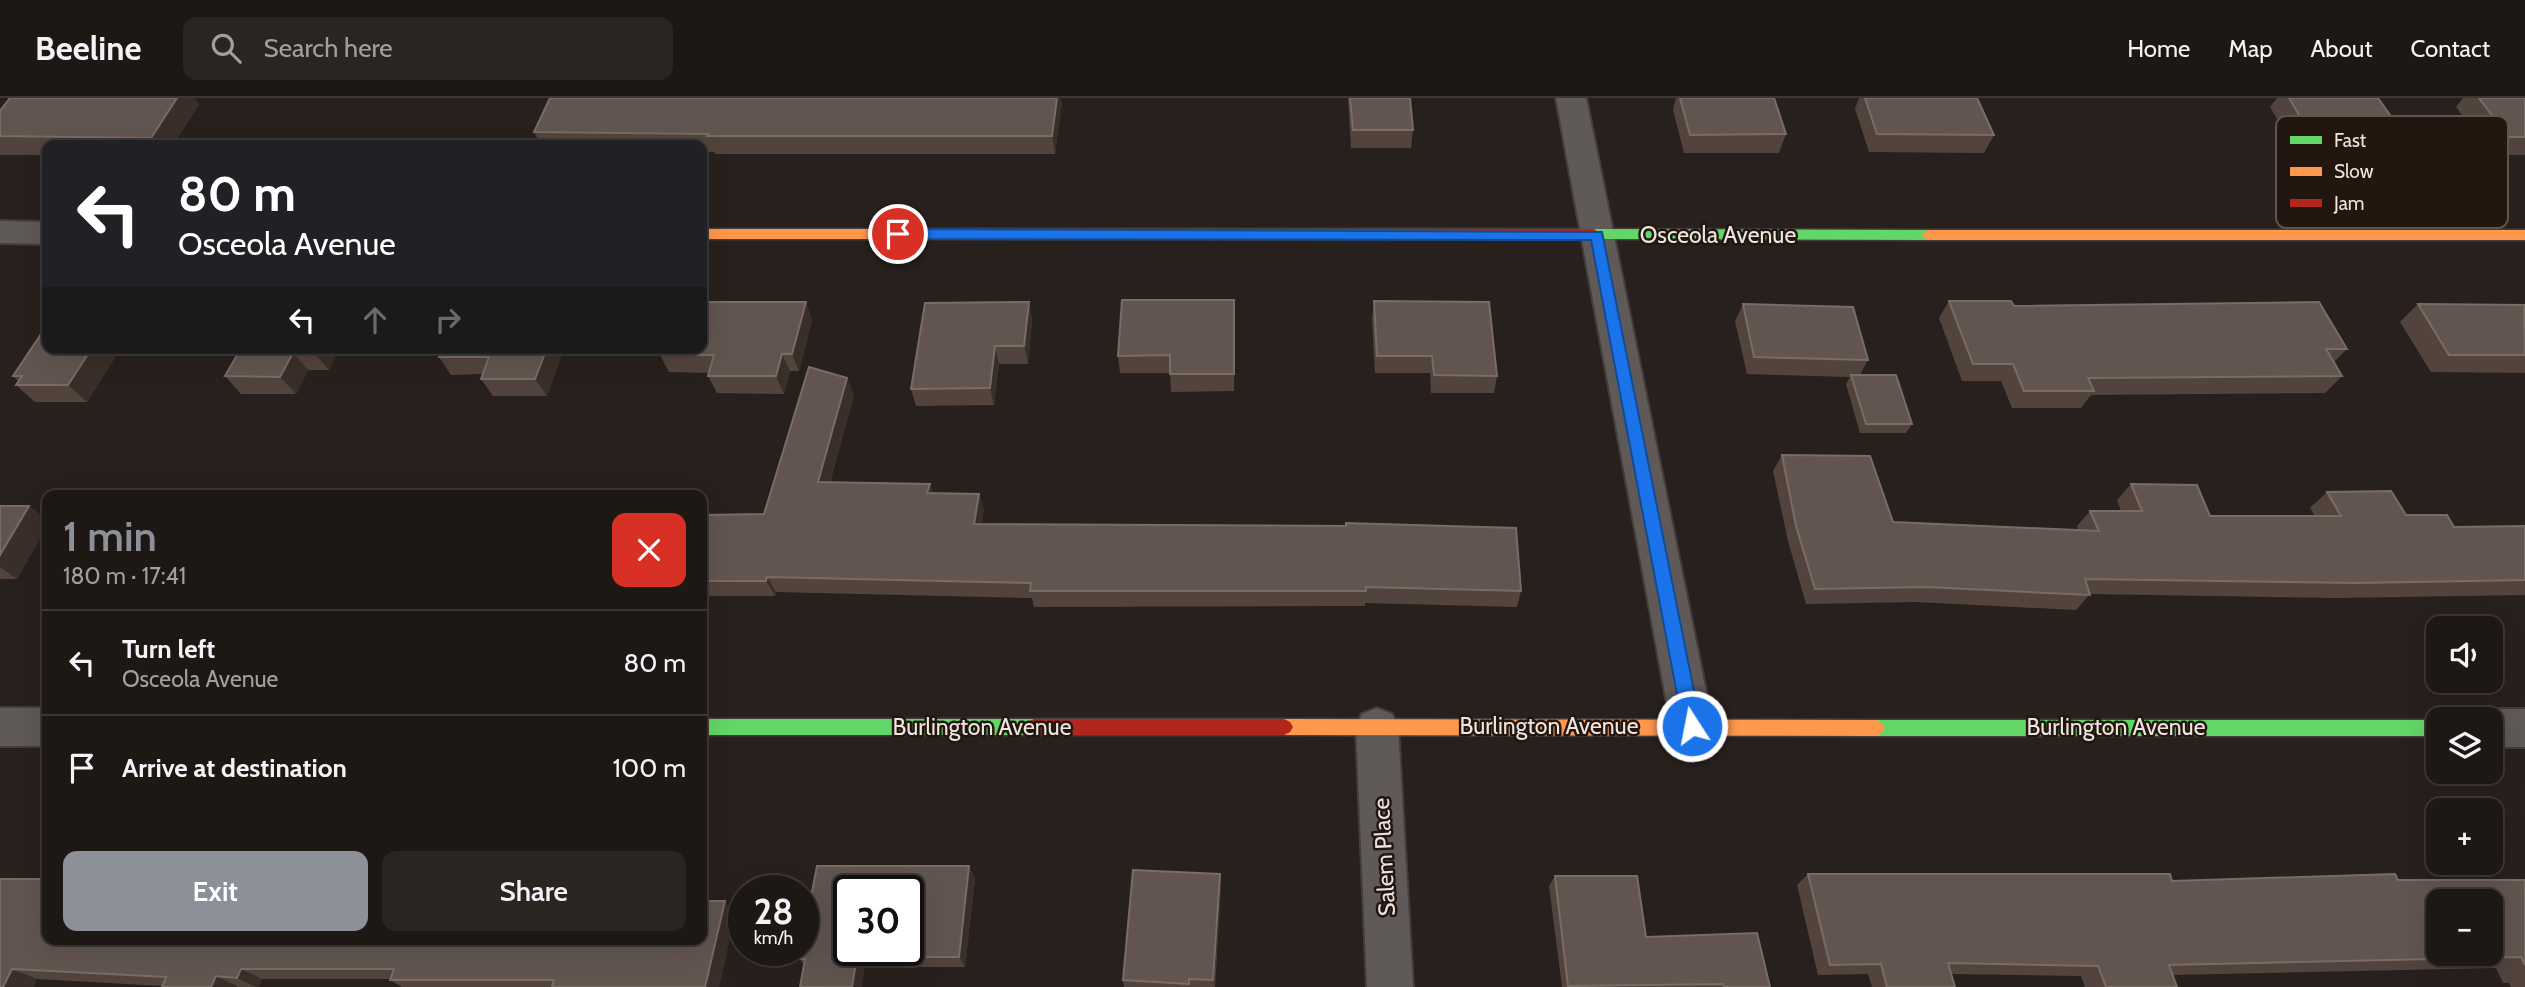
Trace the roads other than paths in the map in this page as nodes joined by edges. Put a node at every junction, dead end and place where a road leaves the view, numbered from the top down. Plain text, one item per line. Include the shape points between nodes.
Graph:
1 (1571, 98) edge
2 (0, 232) edge
3 (42, 233) edge
4 (707, 234) edge
5 (1597, 235) junction
6 (2525, 235) edge
7 (1692, 726) junction
8 (0, 727) edge
9 (42, 727) edge
10 (707, 727) edge
11 (1377, 727) junction
12 (2426, 728) edge
13 (2503, 728) edge
14 (2525, 728) edge
15 (1390, 987) edge

1 - 5 street
2 - 3 street
4 - 5 street, Osceola Avenue
5 - 6 street, Osceola Avenue
5 - 7 street
7 - 11 street, Burlington Avenue
7 - 12 street, Burlington Avenue
8 - 9 street
10 - 11 street, Burlington Avenue
11 - 15 street, Salem Place
13 - 14 street

